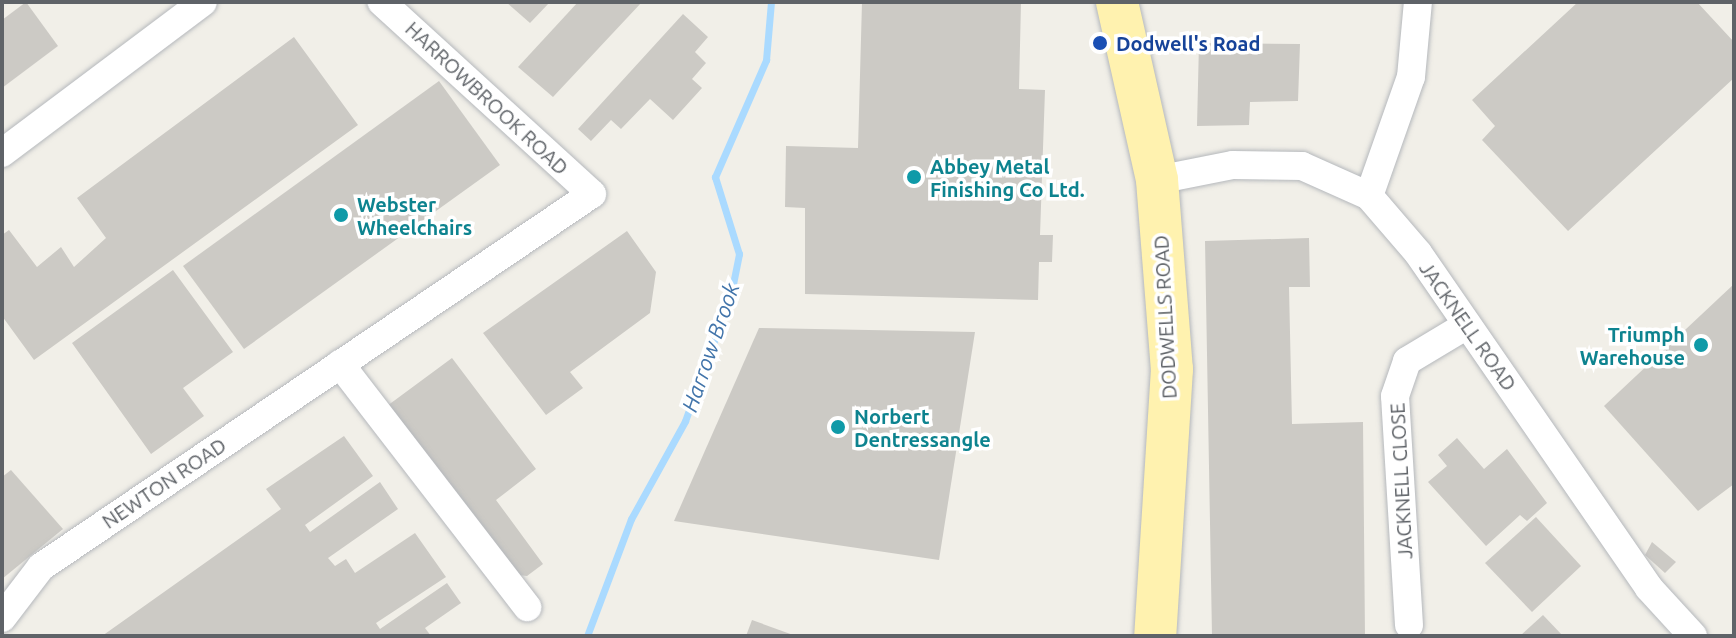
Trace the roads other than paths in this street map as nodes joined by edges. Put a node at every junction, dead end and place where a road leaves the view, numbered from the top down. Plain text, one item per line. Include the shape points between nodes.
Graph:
1 (203, 2) edge
2 (382, 2) edge
3 (1117, 2) edge
4 (1418, 2) edge
5 (2, 153) edge
6 (1157, 180) junction
7 (592, 194) joint
8 (1369, 196) junction
9 (1467, 325) junction
10 (340, 364) junction
11 (527, 607) dead end
12 (2, 618) edge
13 (1409, 625) dead end
14 (1155, 636) edge
15 (1693, 636) edge

1 - 5 street
2 - 7 street, HARROWBROOK ROAD
3 - 6 main road, DODWELLS ROAD
4 - 8 street via 1411,77
6 - 8 street, JACKNELL ROAD via 1233,165 1302,166
6 - 14 main road, DODWELLS ROAD via 1172,369
7 - 10 street, NEWTON ROAD
8 - 9 street, JACKNELL ROAD
9 - 13 street, JACKNELL CLOSE via 1407,361 1395,396
9 - 15 street, JACKNELL ROAD via 1649,588
10 - 11 street
10 - 12 street, NEWTON ROAD via 41,567

